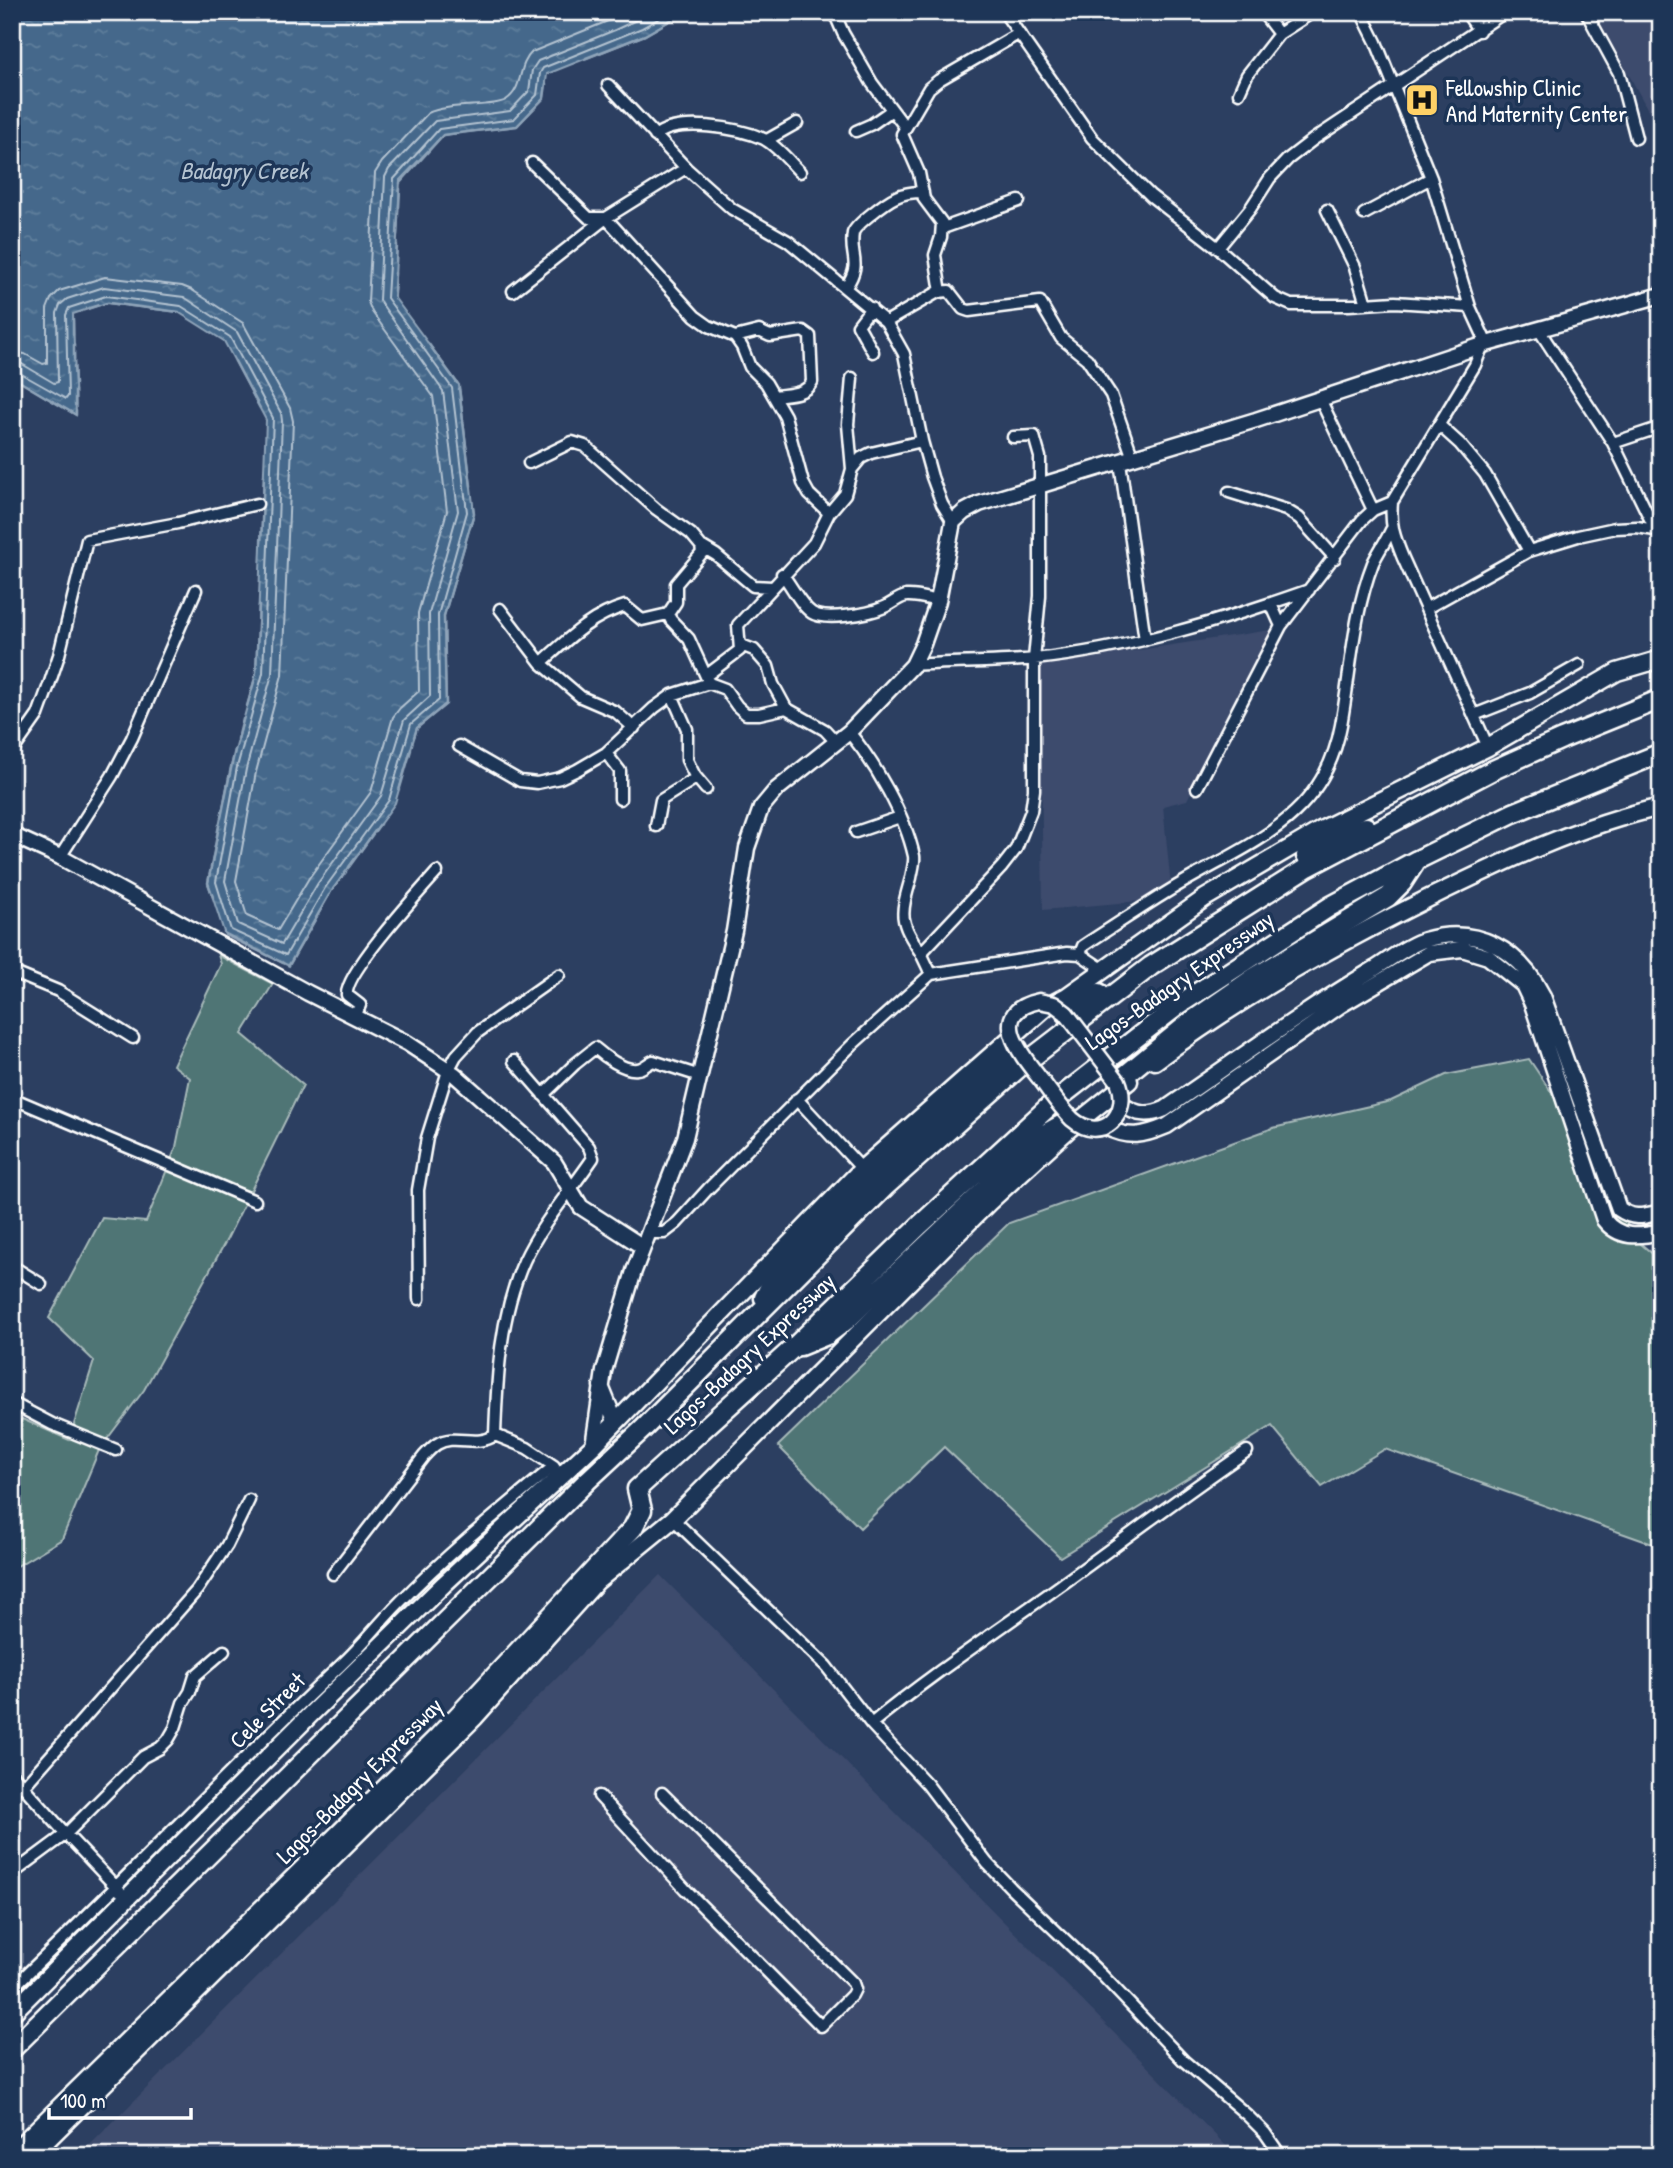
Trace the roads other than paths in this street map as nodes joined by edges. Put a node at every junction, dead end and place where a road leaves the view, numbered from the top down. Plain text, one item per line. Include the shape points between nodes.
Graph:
1 (834, 12) edge
2 (1004, 12) edge
3 (1262, 12) edge
4 (1312, 12) edge
5 (1361, 12) edge
6 (1466, 12) edge
7 (1505, 12) edge
8 (1586, 12) edge
9 (1479, 31) junction
10 (1018, 34) junction
11 (1279, 34) junction
12 (608, 85) dead end
13 (1392, 87) junction
14 (1239, 93) dead end
15 (892, 110) junction
16 (797, 123) dead end
17 (905, 127) junction
18 (856, 131) dead end
19 (655, 136) junction
20 (1636, 138) dead end
21 (767, 140) junction
22 (532, 163) dead end
23 (686, 169) junction
24 (800, 172) dead end
25 (1431, 178) junction
26 (923, 192) junction
27 (1019, 201) dead end
28 (1326, 211) dead end
29 (1364, 214) dead end
30 (606, 218) junction
31 (943, 228) junction
32 (1218, 248) junction
33 (846, 287) junction
34 (513, 291) dead end
35 (942, 292) junction
36 (1661, 295) edge
37 (1366, 304) junction
38 (1470, 307) junction
39 (871, 308) junction
40 (886, 322) junction
41 (1539, 330) junction
42 (735, 337) junction
43 (1485, 345) junction
44 (873, 352) dead end
45 (852, 377) dead end
46 (775, 396) junction
47 (1320, 399) junction
48 (1439, 425) junction
49 (1661, 427) edge
50 (1013, 437) dead end
51 (922, 441) junction
52 (1613, 443) junction
53 (1126, 460) junction
54 (528, 463) dead end
55 (852, 469) junction
56 (1041, 485) junction
57 (1228, 492) dead end
58 (1392, 502) junction
59 (257, 504) dead end
60 (1373, 510) junction
61 (829, 513) junction
62 (953, 522) junction
63 (1391, 530) junction
64 (1658, 531) edge
65 (701, 546) junction
66 (1529, 551) junction
67 (1335, 558) junction
68 (782, 574) junction
69 (772, 587) junction
70 (196, 590) dead end
71 (1309, 590) junction
72 (938, 601) junction
73 (1271, 604) junction
74 (1427, 608) junction
75 (500, 609) dead end
76 (668, 614) junction
77 (1281, 626) junction
78 (1145, 640) junction
79 (741, 645) junction
80 (1034, 659) junction
81 (541, 663) junction
82 (913, 664) junction
83 (1659, 664) edge
84 (1579, 665) dead end
85 (708, 679) junction
86 (672, 695) junction
87 (1661, 699) edge
88 (786, 708) junction
89 (1474, 715) junction
90 (634, 728) junction
91 (849, 732) junction
92 (837, 743) junction
93 (459, 746) dead end
94 (1488, 747) junction
95 (12, 752) edge
96 (606, 752) junction
97 (1661, 753) edge
98 (696, 778) junction
99 (1197, 788) dead end
100 (706, 789) dead end
101 (620, 799) dead end
102 (1661, 807) edge
103 (900, 817) junction
104 (1391, 824) junction
105 (656, 825) dead end
106 (856, 832) dead end
107 (12, 835) edge
108 (60, 857) junction
109 (1417, 860) junction
110 (437, 872) dead end
111 (921, 953) junction
112 (1080, 954) junction
113 (1104, 970) junction
114 (12, 972) edge
115 (931, 974) junction
116 (559, 975) dead end
117 (1066, 1013) junction
118 (355, 1017) junction
119 (1292, 1031) junction
120 (133, 1038) dead end
121 (1018, 1049) junction
122 (514, 1061) dead end
123 (448, 1071) junction
124 (700, 1076) junction
125 (1118, 1081) junction
126 (543, 1095) junction
127 (12, 1098) edge
128 (797, 1099) junction
129 (1123, 1105) junction
130 (1072, 1119) junction
131 (1105, 1127) junction
132 (862, 1169) junction
133 (572, 1188) junction
134 (255, 1201) dead end
135 (1661, 1212) edge
136 (1661, 1232) edge
137 (645, 1240) junction
138 (12, 1266) edge
139 (41, 1284) dead end
140 (419, 1299) dead end
141 (762, 1309) junction
142 (793, 1348) junction
143 (601, 1385) junction
144 (12, 1403) edge
145 (616, 1423) junction
146 (495, 1435) junction
147 (593, 1446) junction
148 (116, 1450) dead end
149 (1247, 1451) dead end
150 (249, 1500) dead end
151 (673, 1519) junction
152 (333, 1574) dead end
153 (424, 1580) junction
154 (435, 1593) junction
155 (399, 1603) junction
156 (410, 1617) junction
157 (223, 1651) dead end
158 (871, 1724) junction
159 (12, 1774) edge
160 (24, 1786) junction
161 (662, 1793) dead end
162 (599, 1796) dead end
163 (66, 1833) junction
164 (12, 1874) edge
165 (122, 1893) junction
166 (12, 1988) edge
167 (12, 2013) edge
168 (12, 2049) edge
169 (12, 2155) edge
170 (31, 2156) edge
171 (1281, 2156) edge

1 - 15 street via 853,51
2 - 10 street
3 - 11 street
4 - 11 street
5 - 13 street
6 - 9 street
7 - 9 street
8 - 20 street via 1619,73
9 - 13 street
10 - 17 street via 929,88
10 - 32 street via 1092,138 1151,196
11 - 14 street
12 - 19 street
13 - 25 street
13 - 32 street via 1288,159
15 - 17 street
15 - 18 street
16 - 21 street
17 - 26 street via 902,134
19 - 21 street via 666,128 720,127
19 - 23 street
21 - 24 street
22 - 30 street via 589,218
23 - 30 street
23 - 33 street via 732,209 788,241
25 - 29 street
25 - 38 street
26 - 31 street
26 - 33 street via 894,198 856,227 856,270
27 - 31 street
28 - 37 street via 1355,267
30 - 34 street
30 - 42 street via 695,316
31 - 35 street via 935,255
32 - 37 street via 1275,298 1290,305
33 - 39 street
35 - 40 street
35 - 53 street via 949,291 962,309 969,311 1036,301 1042,304 1062,338 1087,359 1111,395
36 - 41 main road
37 - 38 street
38 - 43 street
39 - 40 street
39 - 44 street via 858,326
40 - 51 street via 904,354
41 - 43 main road
41 - 52 street
42 - 46 street via 750,367
42 - 46 street via 758,331 770,336 803,331 810,336 810,387
43 - 47 main road
43 - 48 street
45 - 55 street via 848,424
46 - 61 street via 792,436 803,483
47 - 53 main road
47 - 60 street
48 - 58 street
48 - 66 street via 1485,474
49 - 52 street
50 - 56 street via 1034,436
51 - 55 street via 871,453
51 - 62 street via 942,504
52 - 64 street
53 - 56 main road
53 - 78 street
54 - 65 street via 572,442 586,446
55 - 61 street via 845,494
56 - 62 main road via 979,504
56 - 80 street
57 - 67 street via 1299,518
58 - 60 street
58 - 63 street
59 - 95 street via 87,540 49,685 38,715
60 - 67 street
61 - 68 street via 814,543
62 - 72 main road
63 - 74 street
63 - 112 street via 1374,562 1363,602 1334,752 1303,806 1267,835 1092,940
64 - 66 street via 1615,528
65 - 69 street via 753,586
65 - 76 street via 699,559 676,584 676,602
66 - 74 street
67 - 71 street
68 - 69 street
68 - 72 street via 805,606 820,617 861,614 904,597
69 - 79 street via 738,625
70 - 108 street via 132,738
71 - 73 street
71 - 77 street
72 - 82 main road
73 - 77 street
73 - 78 street
74 - 89 street
75 - 81 street
76 - 81 street via 642,620 625,606 609,610 584,624
76 - 85 street via 689,639
77 - 99 street
78 - 80 street
79 - 85 street
79 - 88 street via 754,650 768,666
80 - 82 street
80 - 111 street via 1034,790 1026,827 1002,867
81 - 90 street via 581,697 617,712
82 - 91 main road
83 - 94 main road, Lagos-Badagry Expressway via 1617,672
84 - 89 street via 1530,693
85 - 86 street
85 - 88 street via 725,689 746,714
86 - 90 street
86 - 98 street via 687,729 686,754
87 - 104 highway, Lagos-Badagry Expressway via 1491,771
88 - 92 street via 825,730
89 - 94 street
90 - 96 street
91 - 92 main road
91 - 103 street via 875,768
92 - 124 main road via 776,790 761,808 747,848 734,931
93 - 96 street via 520,781 537,783 561,778
94 - 113 main road, Lagos-Badagry Expressway via 1298,844 1205,898
96 - 101 street via 620,771
97 - 109 highway, Lagos-Badagry Expressway via 1513,813
98 - 100 street
98 - 105 street via 661,800
102 - 151 main road, Lagos-Badagry Expressway via 1572,832 1502,862 1288,972 1199,1028 1069,1129 988,1203
103 - 106 street
103 - 111 street via 914,858 905,894 904,925
104 - 117 highway via 1351,831 1330,842
104 - 141 highway, Lagos-Badagry Expressway via 1308,867 1151,966 1061,1035 886,1186
107 - 108 main road
108 - 118 main road
109 - 125 highway via 1388,897 1255,977
109 - 142 highway, Lagos-Badagry Expressway via 1331,906 1180,1004 1102,1063 920,1224
110 - 118 street via 381,936 348,985 347,995 360,1005
111 - 115 street
112 - 113 street
112 - 115 street
113 - 132 main road, Lagos-Badagry Expressway via 1046,1007
114 - 120 street via 58,992
115 - 128 street
116 - 123 street via 478,1032
117 - 121 main road, bridge via 1047,1001 1021,1007 1011,1026
117 - 125 main road, bridge
118 - 123 main road via 407,1043
119 - 129 main road via 1165,1110 1146,1115
119 - 131 main road via 1167,1126 1130,1136
119 - 135 main road via 1357,979 1423,940 1463,936 1497,945 1532,975 1543,996 1619,1209 1640,1217
119 - 136 main road via 1429,953 1462,949 1488,957 1523,985 1532,1003 1604,1220 1613,1231 1626,1235
121 - 130 main road, bridge
121 - 141 highway via 888,1166 772,1282
122 - 126 street
123 - 133 main road via 554,1162
123 - 140 street via 427,1139 418,1190
124 - 126 street via 653,1061 634,1069 595,1048
124 - 137 main road via 685,1138
125 - 129 main road, bridge
126 - 133 street via 592,1153
127 - 134 street
128 - 132 street
128 - 137 street via 677,1223
129 - 131 main road, bridge
130 - 131 main road, bridge via 1085,1127
130 - 142 highway via 1043,1135 837,1327 814,1342
132 - 145 main road, Lagos-Badagry Expressway
133 - 137 main road via 582,1207
133 - 146 street via 525,1260 513,1290 497,1373
137 - 143 main road
138 - 139 street
141 - 168 highway, Lagos-Badagry Expressway
142 - 169 highway, Lagos-Badagry Expressway via 638,1489 642,1510 633,1528 438,1737
143 - 145 main road
143 - 147 main road
144 - 148 street
145 - 147 main road, Lagos-Badagry Expressway
146 - 152 street via 487,1441 438,1443
146 - 153 street, Cele Street via 554,1466
147 - 154 main road, Lagos-Badagry Expressway
149 - 158 street via 918,1685
150 - 160 street via 197,1590
151 - 158 street via 827,1666
151 - 170 main road, Lagos-Badagry Expressway via 597,1581 475,1717
153 - 154 street
153 - 155 street, Cele Street
154 - 156 main road, Lagos-Badagry Expressway
155 - 156 street
155 - 165 street, Cele Street
156 - 165 main road, Lagos-Badagry Expressway
157 - 163 street via 195,1676 168,1740 143,1757
158 - 171 street via 927,1784 995,1871 1184,2061 1247,2115
159 - 160 street
160 - 163 street
161 - 162 street via 853,1983 852,1995 821,2026
163 - 164 street
163 - 165 street
165 - 166 street, Cele Street
165 - 167 main road, Lagos-Badagry Expressway

